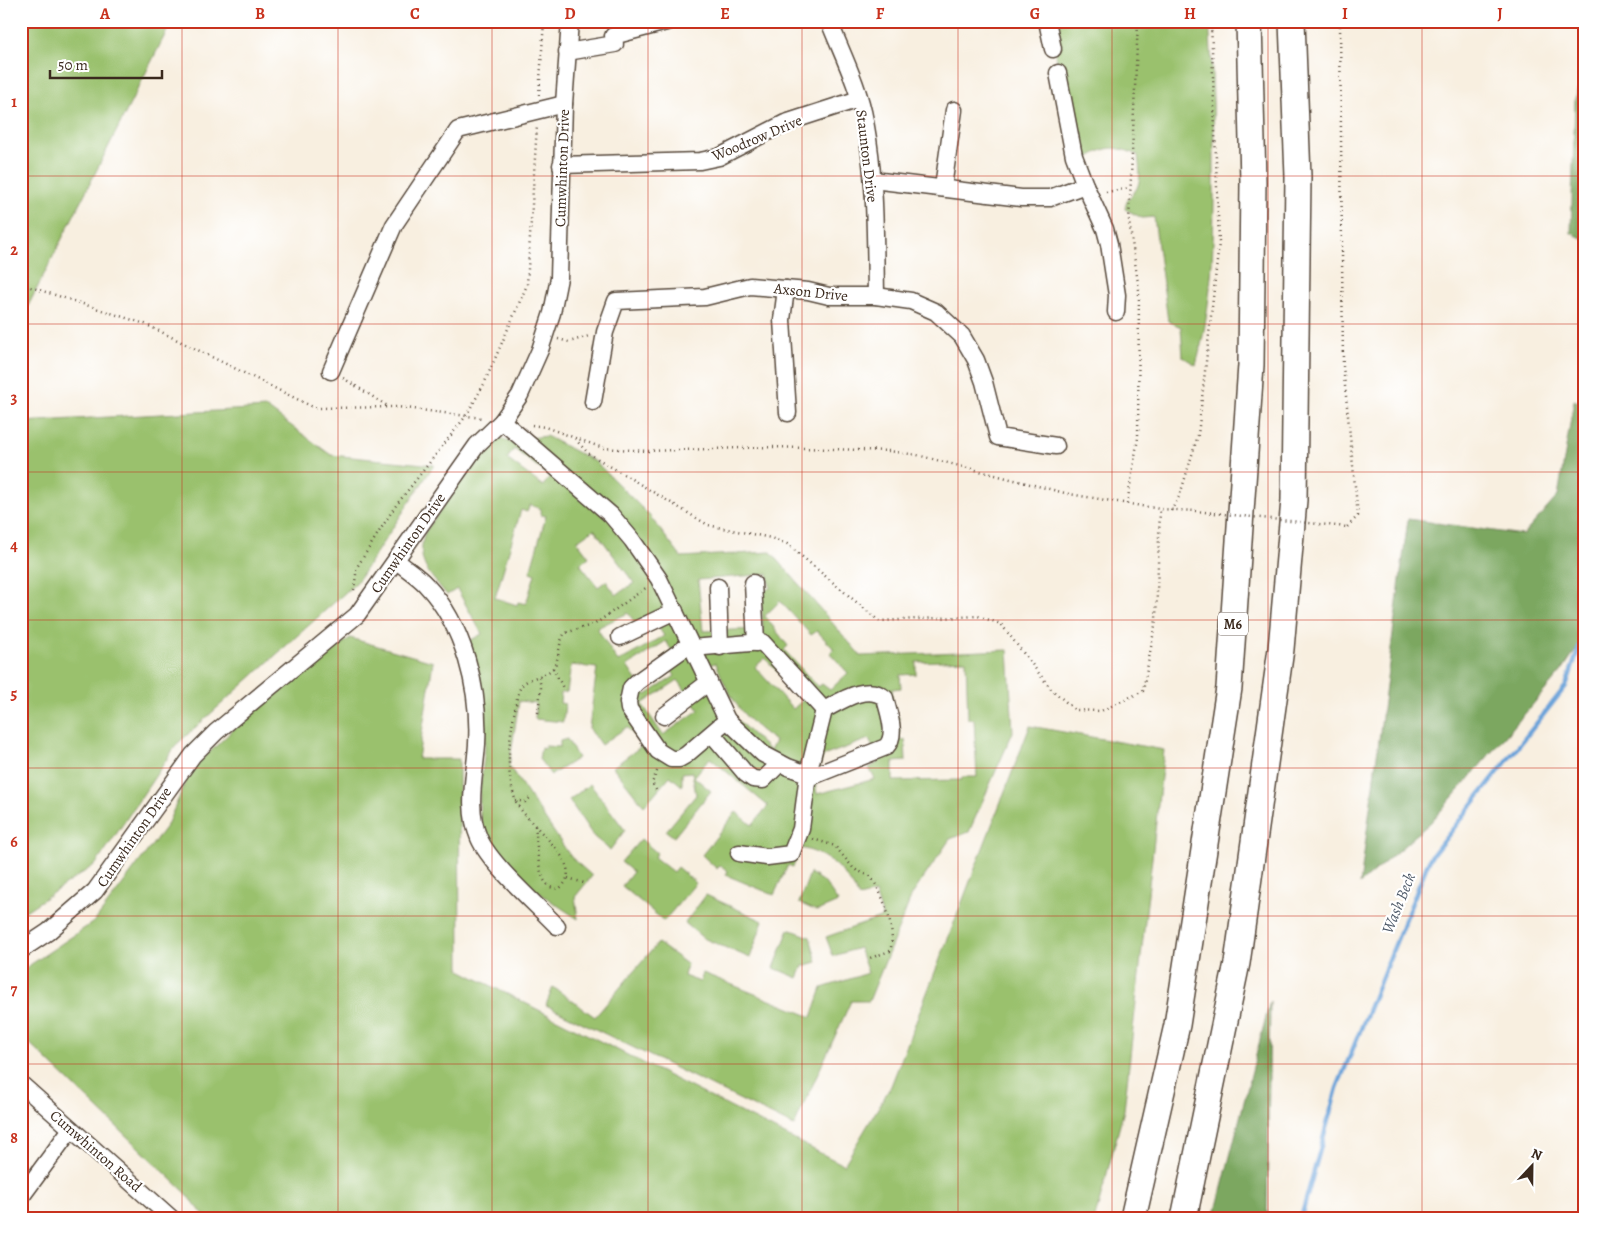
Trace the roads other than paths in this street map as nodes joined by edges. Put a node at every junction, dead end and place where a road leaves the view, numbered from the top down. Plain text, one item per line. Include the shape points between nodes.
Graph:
1 (570, 21) edge
2 (670, 21) edge
3 (1047, 21) edge
4 (1249, 21) edge
5 (1292, 21) edge
6 (835, 23) edge
7 (1053, 48) dead end
8 (567, 52) junction
9 (1058, 73) dead end
10 (859, 98) junction
11 (564, 104) junction
12 (954, 110) dead end
13 (561, 165) junction
14 (873, 180) junction
15 (943, 187) junction
16 (1087, 190) junction
17 (786, 289) junction
18 (876, 296) junction
19 (1116, 312) dead end
20 (331, 371) road end
21 (593, 402) dead end
22 (788, 413) dead end
23 (502, 421) junction
24 (1056, 446) dead end
25 (397, 561) junction
26 (753, 583) dead end
27 (718, 587) dead end
28 (675, 611) junction
29 (620, 637) dead end
30 (756, 643) junction
31 (690, 646) junction
32 (720, 646) junction
33 (710, 682) junction
34 (824, 710) junction
35 (664, 716) dead end
36 (727, 720) junction
37 (712, 734) junction
38 (780, 763) junction
39 (808, 774) junction
40 (739, 853) dead end
41 (557, 926) dead end
42 (21, 950) edge
43 (21, 1084) edge
44 (71, 1129) junction
45 (21, 1196) edge
46 (171, 1218) edge
47 (1133, 1218) edge
48 (1184, 1218) edge

1 - 8 street, Cumwhinton Drive
2 - 8 street via 613,36 615,44
3 - 7 street
4 - 47 highway, M6 via 1253,182 1250,365 1229,688 1177,1024
5 - 48 highway via 1298,177 1294,500 1281,649 1237,963
6 - 10 street, Staunton Drive
8 - 11 street, Cumwhinton Drive
9 - 16 street via 1074,156
10 - 13 street, Woodrow Drive via 785,123 719,157 700,161
10 - 14 street, Staunton Drive
11 - 13 street, Cumwhinton Drive
11 - 20 street via 458,130 394,225
12 - 15 street
13 - 23 street, Cumwhinton Drive via 558,278 552,313 520,395
14 - 15 street
14 - 18 street, Staunton Drive
15 - 16 street via 1021,198 1050,198
16 - 19 street via 1109,244 1118,295
17 - 18 street, Axson Drive via 829,296
17 - 21 street, Axson Drive via 750,286 705,297 616,301 605,332
17 - 22 street via 782,320
18 - 24 street, Axson Drive via 911,301 936,312 962,336 984,382 998,437
23 - 25 street, Cumwhinton Drive via 477,445
23 - 28 street via 611,515 659,579
25 - 41 street via 426,584 442,605 469,668 476,721 471,805 479,838 492,858
25 - 42 street, Cumwhinton Drive via 351,620 216,732 193,755 95,891 48,932
26 - 30 street
27 - 32 street
28 - 29 street
28 - 31 street
30 - 32 street
30 - 34 street via 762,642
31 - 32 street
31 - 33 street
31 - 37 street via 637,682 629,694 629,709 664,757 679,759
33 - 35 street
33 - 36 street
34 - 39 street
34 - 39 street via 856,694 882,695 892,740 886,748 818,775
36 - 37 street
36 - 38 street via 754,747
37 - 38 street via 753,779 763,780
38 - 39 street
39 - 40 street via 799,836 793,851 766,858
43 - 44 street, Cumwhinton Road
44 - 45 street
44 - 46 street, Cumwhinton Road

